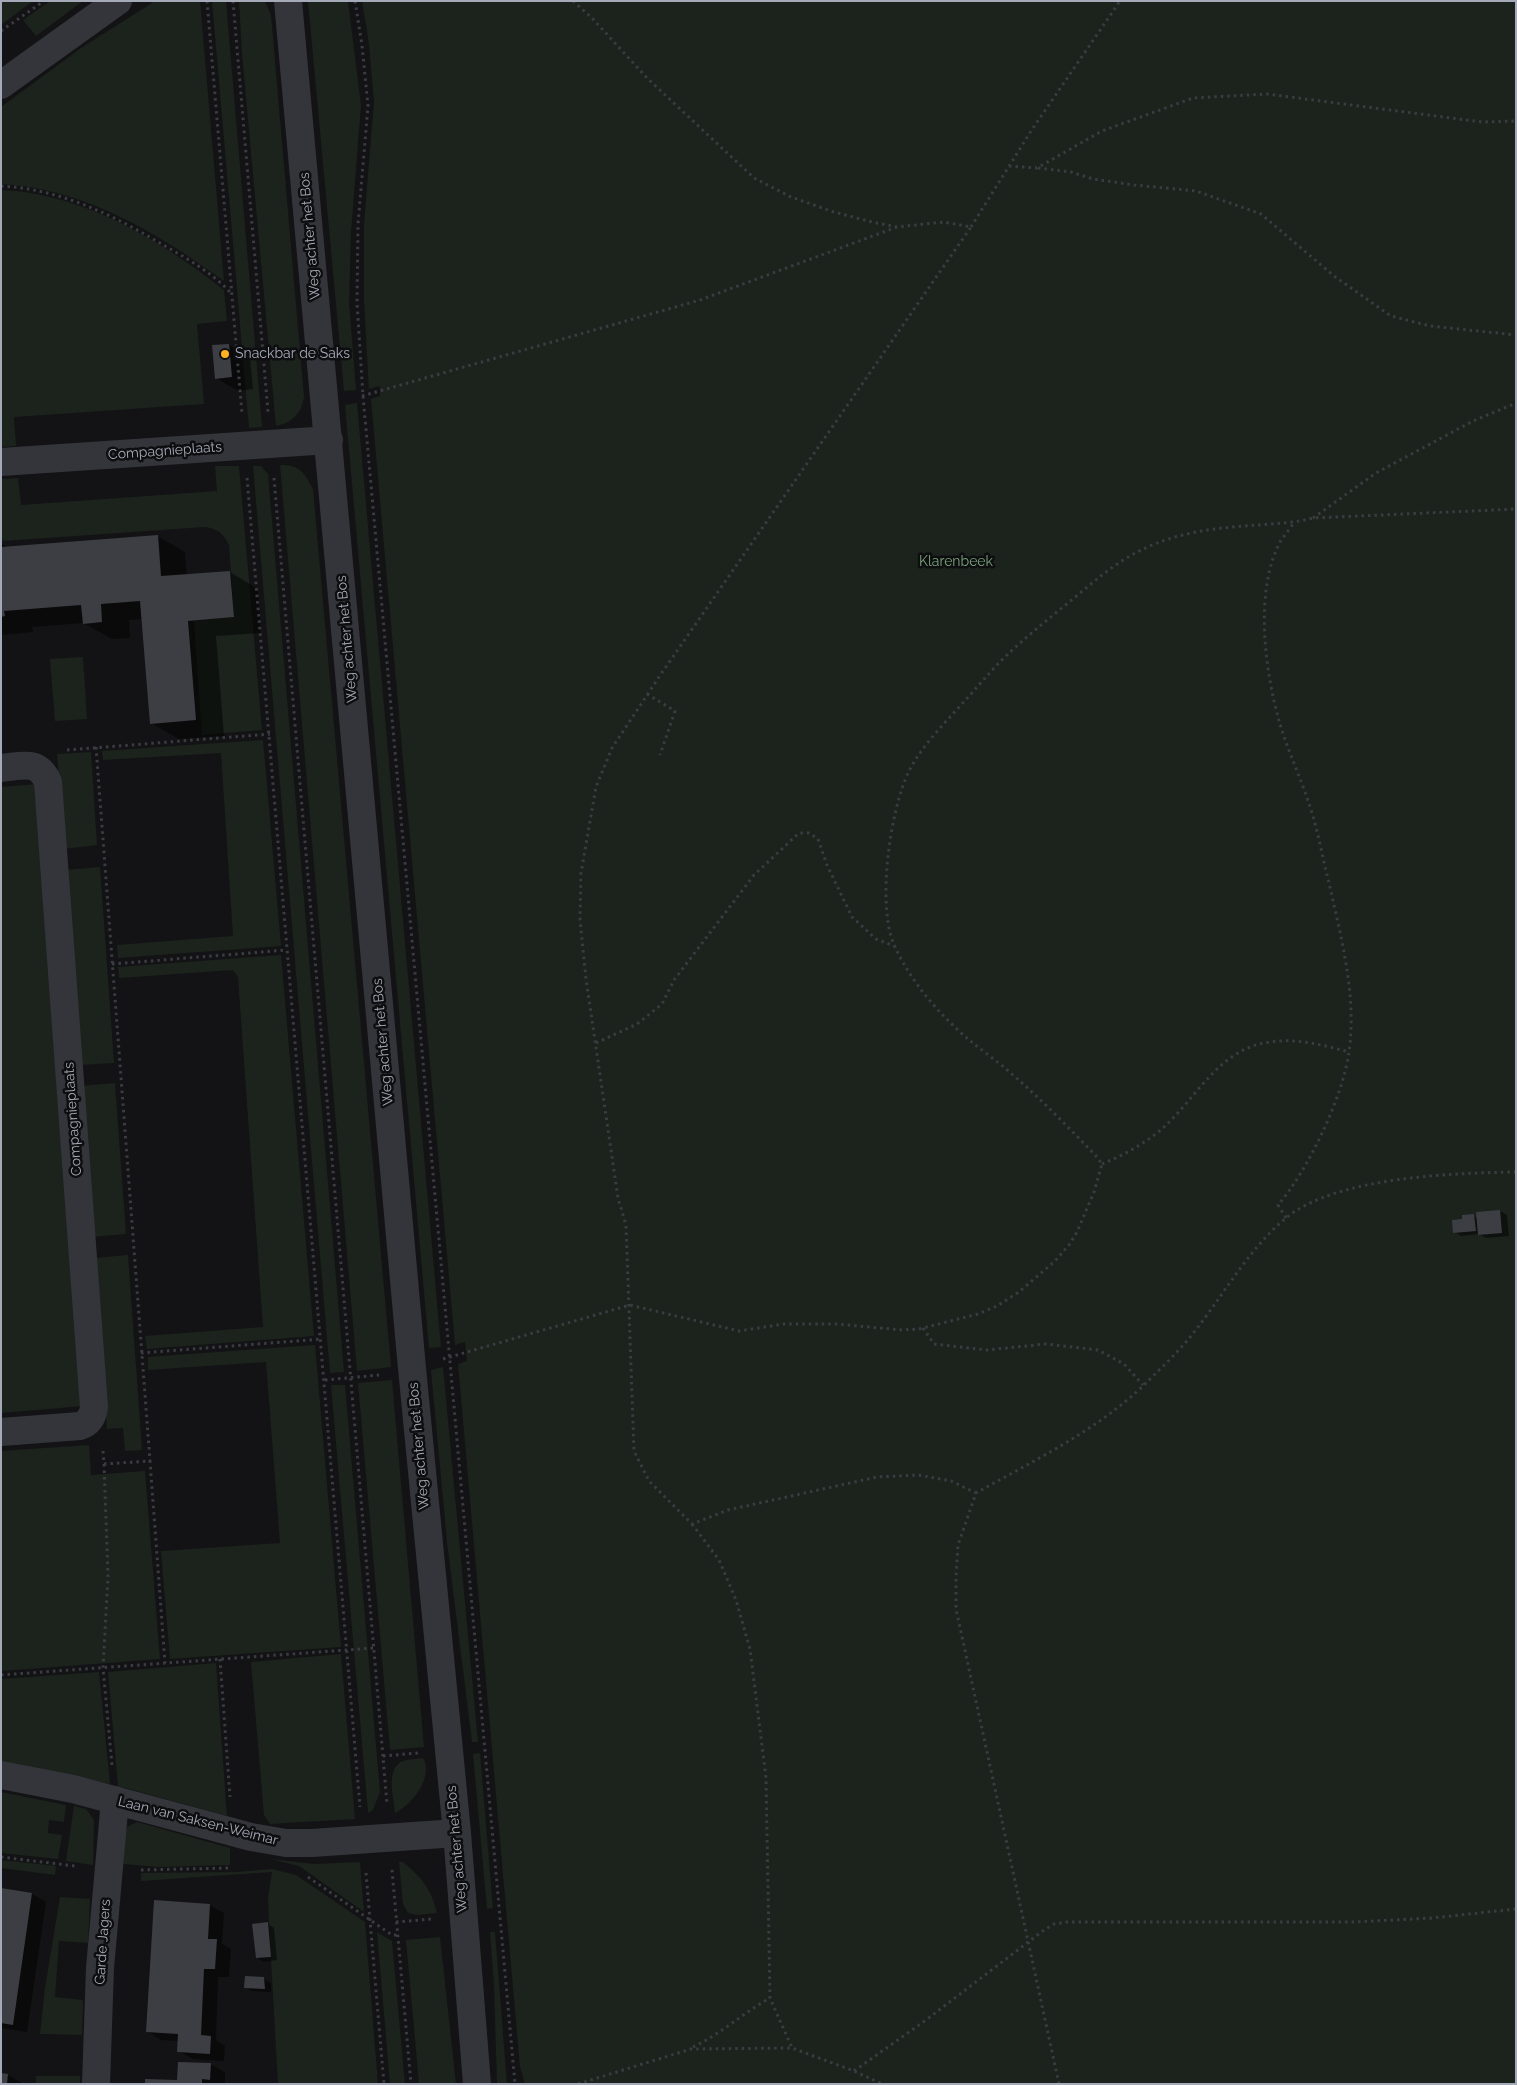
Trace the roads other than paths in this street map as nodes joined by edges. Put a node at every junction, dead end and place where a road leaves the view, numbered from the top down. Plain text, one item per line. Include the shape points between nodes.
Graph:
1 (118, 1) edge
2 (288, 1) edge
3 (1, 85) edge
4 (329, 440) junction
5 (1, 462) edge
6 (1, 768) edge
7 (1, 1432) edge
8 (1, 1775) edge
9 (115, 1800) junction
10 (456, 1833) junction
11 (96, 2084) edge
12 (477, 2084) edge

1 - 3 street
2 - 4 street, Weg achter het Bos
4 - 5 street, Compagnieplaats
4 - 10 street, Weg achter het Bos
6 - 7 street, Compagnieplaats via 34,765 48,782 94,1407 93,1415 85,1424
8 - 9 street, Laan van Saksen-Weimar
9 - 10 street, Laan van Saksen-Weimar via 286,1843
9 - 11 street, Garde Jagers via 100,1968
10 - 12 street, Weg achter het Bos

